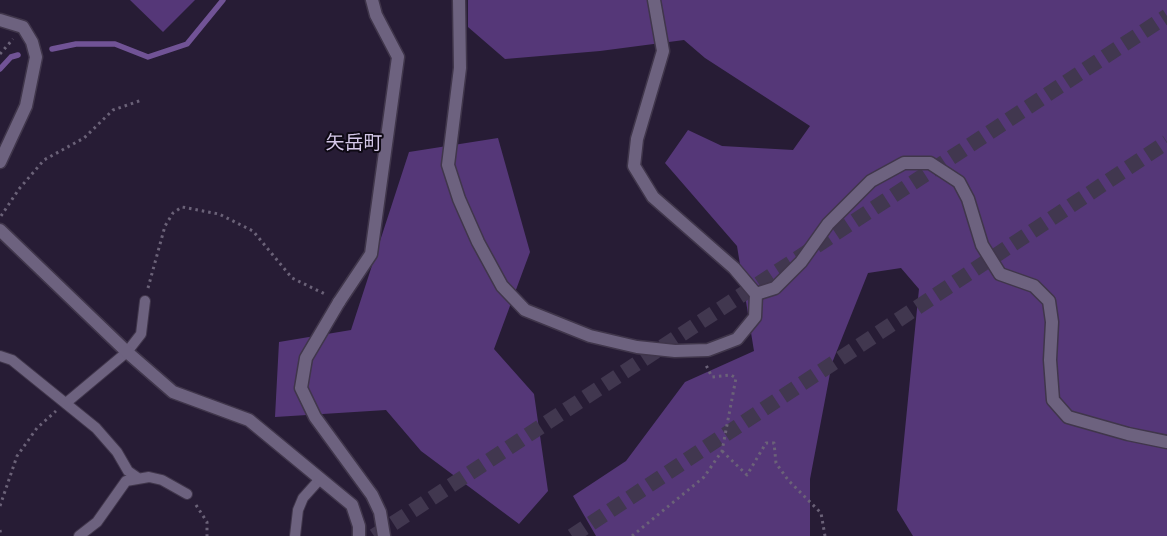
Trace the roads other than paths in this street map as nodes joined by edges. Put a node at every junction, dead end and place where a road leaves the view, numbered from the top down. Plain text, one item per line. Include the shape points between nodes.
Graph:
1 (372, 0) edge
2 (459, 0) edge
3 (654, 0) edge
4 (0, 20) edge
5 (0, 162) edge
6 (0, 230) edge
7 (756, 294) junction
8 (144, 301) road end
9 (127, 352) junction
10 (0, 356) edge
11 (66, 403) junction
12 (1167, 442) edge
13 (138, 478) junction
14 (320, 479) junction
15 (187, 494) road end
16 (79, 536) edge
17 (295, 536) edge
18 (359, 536) edge
19 (384, 536) edge

1 - 19 street via 376,15 398,57 371,254 306,358 301,388 315,417 372,495 380,512
2 - 7 street via 460,68 448,165 478,242 502,286 525,310 590,336 637,347 708,350 737,339 755,317
3 - 7 street via 663,51 638,139 634,166 653,197 734,268
4 - 5 street via 23,27 36,58 26,106
6 - 9 street
7 - 12 street via 776,288 801,262 828,224 871,181 904,163 930,163 959,182 968,199 982,245 1000,274 1034,286 1049,301 1053,400 1068,417
8 - 9 lane via 141,334
9 - 11 lane
9 - 14 street via 173,392 249,420
10 - 11 lane via 12,360
11 - 13 lane via 96,428 117,452 128,471
13 - 15 lane via 162,480
13 - 16 lane via 126,481 97,522
14 - 17 lane via 303,498
14 - 18 street via 352,505

